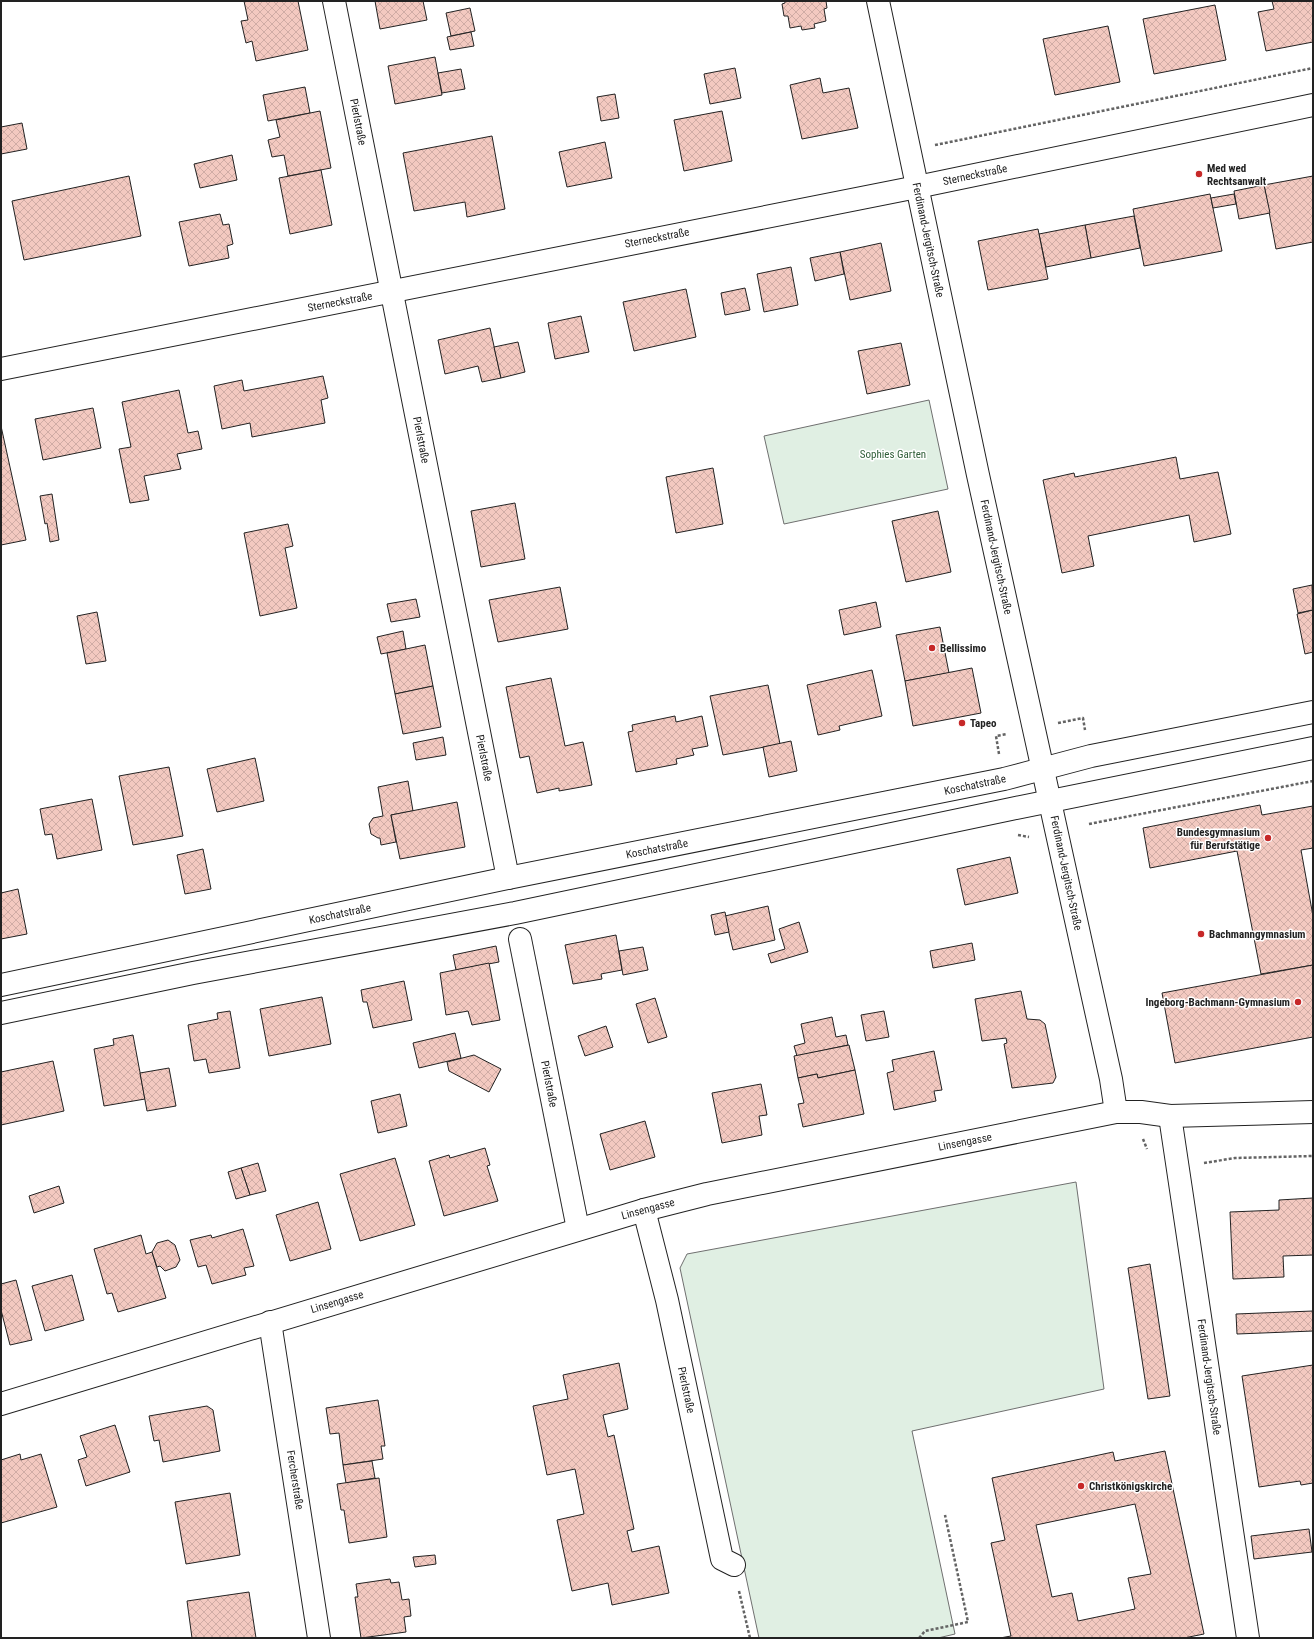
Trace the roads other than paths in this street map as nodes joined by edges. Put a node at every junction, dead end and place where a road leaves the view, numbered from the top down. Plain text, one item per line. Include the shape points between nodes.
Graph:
1 (334, 1) edge
2 (878, 1) edge
3 (1313, 105) edge
4 (917, 187) junction
5 (392, 291) junction
6 (1, 369) edge
7 (1313, 712) edge
8 (1313, 748) edge
9 (1042, 769) junction
10 (1050, 802) junction
11 (508, 878) junction
12 (520, 939) dead end
13 (1, 985) edge
14 (1, 1014) edge
15 (1116, 1112) junction
16 (1313, 1112) edge
17 (1170, 1116) junction
18 (644, 1210) junction
19 (578, 1229) junction
20 (270, 1322) junction
21 (1, 1404) edge
22 (734, 1565) road end
23 (320, 1638) edge
24 (1248, 1638) edge

1 - 5 street, Pierlstraße
2 - 4 street, Ferdinand-Jergitsch-Straße
3 - 4 street, Sterneckstraße
4 - 5 street, Sterneckstraße
4 - 9 street, Ferdinand-Jergitsch-Straße
5 - 6 street, Sterneckstraße
5 - 11 street, Pierlstraße
7 - 9 street, Koschatstraße via 1091,756
8 - 10 street
9 - 10 street, Ferdinand-Jergitsch-Straße
9 - 11 street, Koschatstraße
10 - 14 street via 515,913 193,973
10 - 15 street, Ferdinand-Jergitsch-Straße
11 - 13 street, Koschatstraße
12 - 19 street, Pierlstraße
15 - 17 street, Linsengasse
15 - 18 street, Linsengasse via 707,1194
16 - 17 street, Linsengasse
17 - 24 street, Ferdinand-Jergitsch-Straße
18 - 19 street, Linsengasse
18 - 22 street, Pierlstraße via 722,1559
19 - 20 street, Linsengasse
20 - 21 street, Linsengasse
20 - 23 street, Fercherstraße

